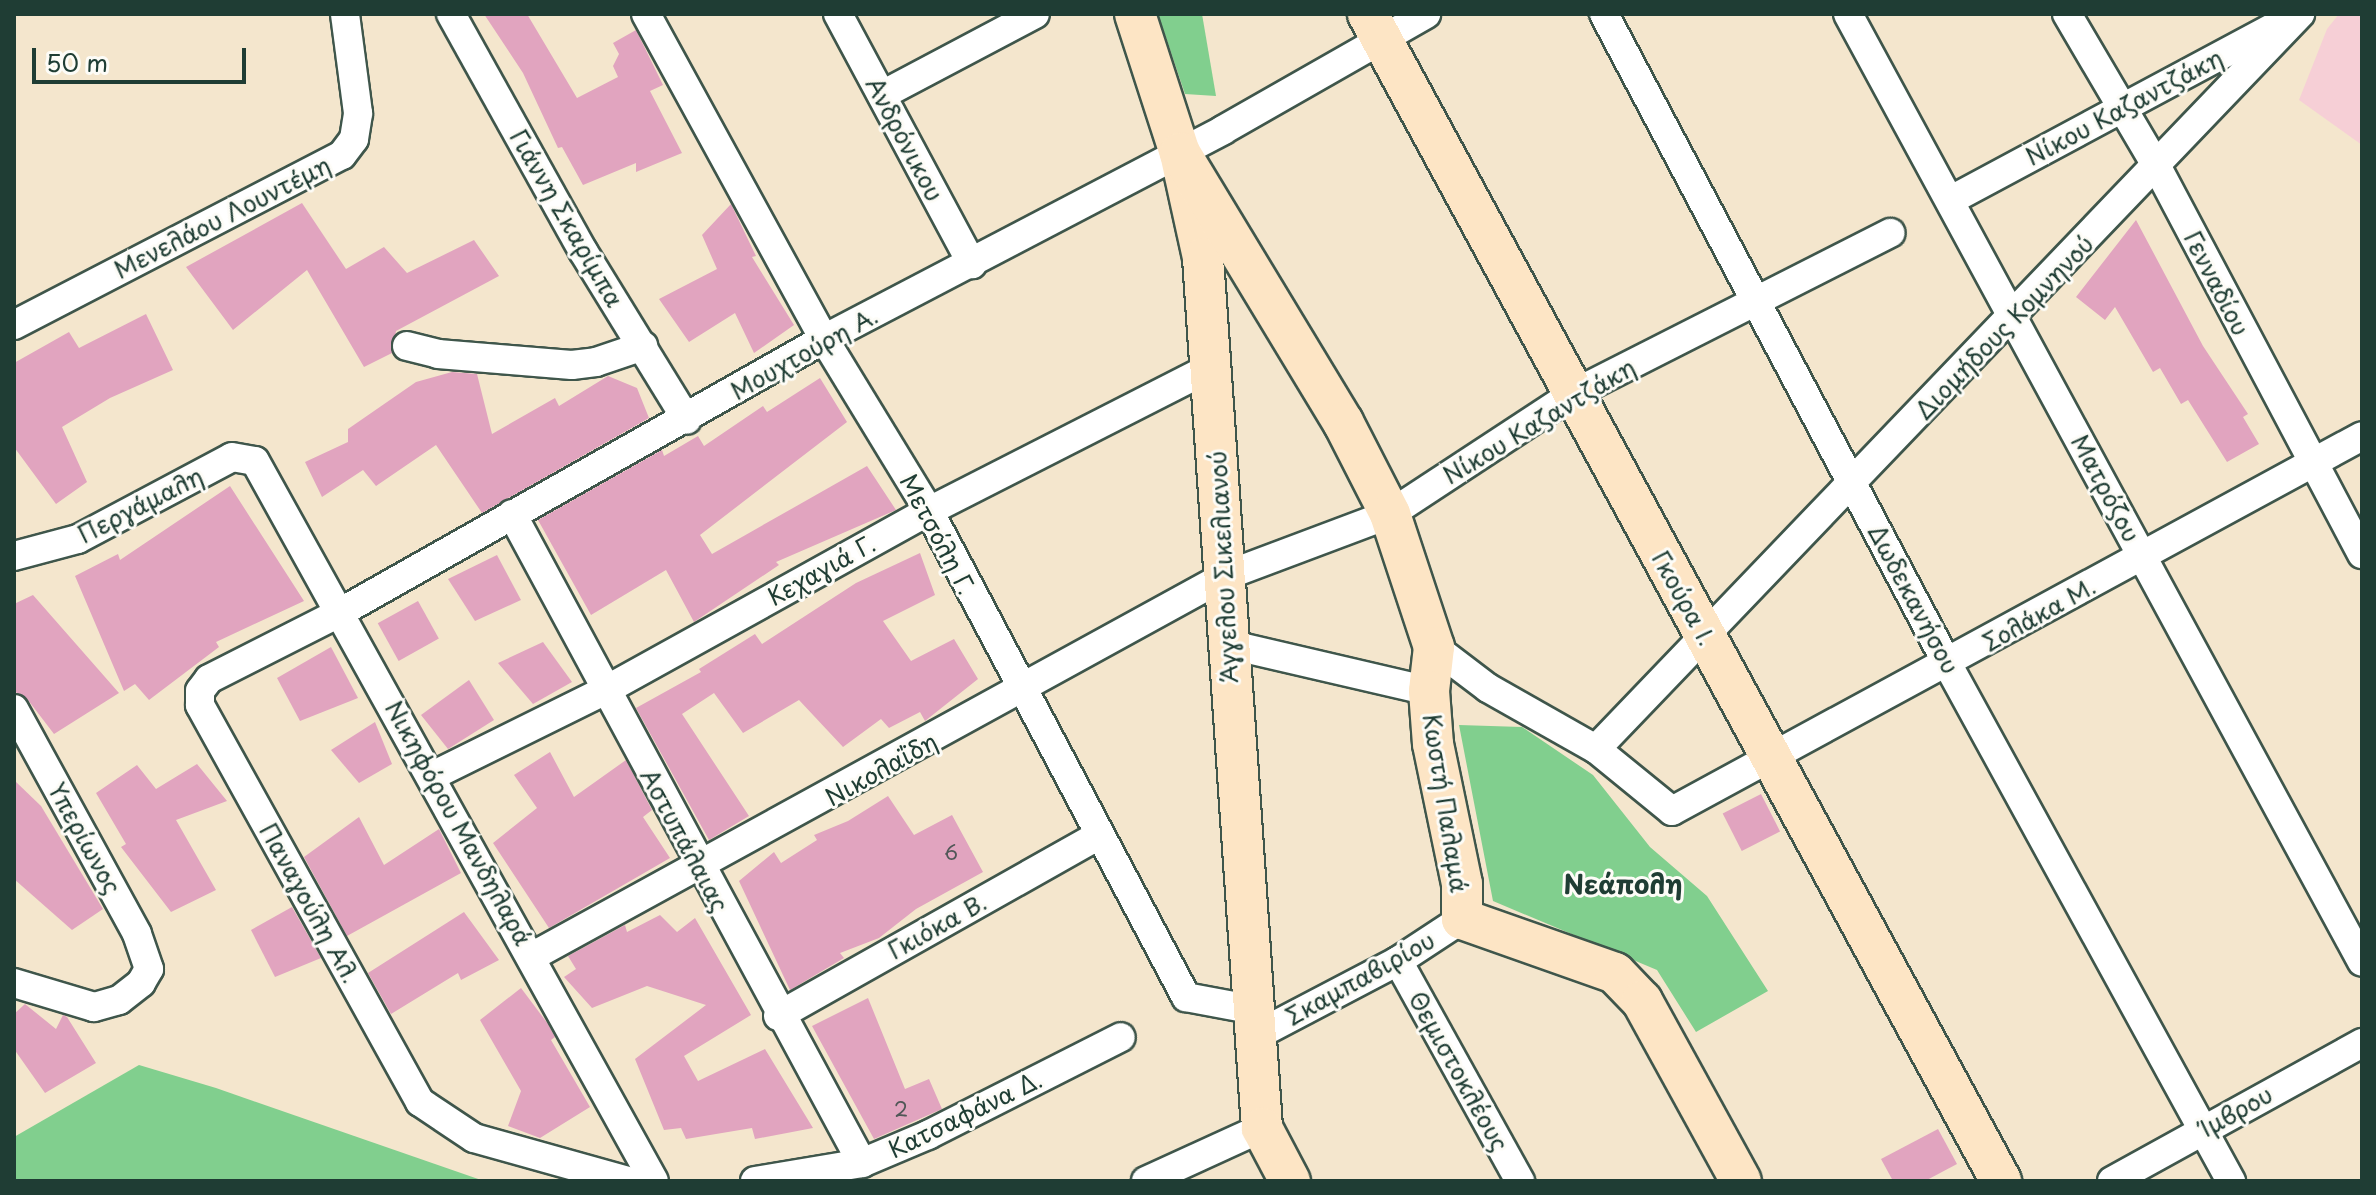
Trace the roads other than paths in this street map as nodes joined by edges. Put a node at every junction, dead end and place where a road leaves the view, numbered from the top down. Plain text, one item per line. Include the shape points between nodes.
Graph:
1 (345, 14) edge
2 (451, 14) edge
3 (838, 14) edge
4 (1035, 14) edge
5 (1135, 14) edge
6 (1426, 14) edge
7 (1604, 14) edge
8 (1848, 14) edge
9 (2067, 14) edge
10 (2299, 14) edge
11 (650, 15) edge
12 (1374, 25) edge
13 (882, 95) junction
14 (2122, 108) junction
15 (1180, 153) junction
16 (2157, 167) junction
17 (1951, 200) junction
18 (1891, 233) dead end
19 (972, 264) junction
20 (1755, 298) junction
21 (2015, 316) junction
22 (14, 325) edge
23 (824, 339) junction
24 (407, 346) dead end
25 (643, 346) junction
26 (1212, 367) junction
27 (1573, 394) junction
28 (687, 420) junction
29 (2362, 436) edge
30 (2309, 462) junction
31 (260, 467) joint
32 (1853, 485) junction
33 (929, 511) junction
34 (512, 514) junction
35 (1390, 514) junction
36 (2362, 554) edge
37 (14, 556) edge
38 (2142, 556) junction
39 (1225, 576) junction
40 (341, 612) junction
41 (1705, 637) junction
42 (1227, 644) junction
43 (1434, 647) junction
44 (1948, 665) junction
45 (606, 690) junction
46 (1021, 691) junction
47 (1429, 691) junction
48 (200, 705) joint
49 (14, 709) edge
50 (1596, 749) junction
51 (1769, 755) junction
52 (432, 776) junction
53 (1097, 836) junction
54 (700, 869) junction
55 (1462, 919) junction
56 (533, 956) junction
57 (1398, 961) junction
58 (2362, 962) edge
59 (14, 983) edge
60 (778, 1016) junction
61 (1256, 1023) junction
62 (1121, 1037) dead end
63 (2362, 1043) edge
64 (1262, 1128) junction
65 (2203, 1129) junction
66 (862, 1163) junction
67 (628, 1181) edge
68 (654, 1181) edge
69 (755, 1181) edge
70 (1146, 1181) edge
71 (1290, 1181) edge
72 (1520, 1181) edge
73 (1741, 1181) edge
74 (2001, 1181) edge
75 (2112, 1181) edge
76 (2231, 1181) edge

1 - 22 street, Μενελάου Λουντέμη via 358,113 354,139 342,155
2 - 25 street, Γιάννη Σκαρίμπα via 583,251
3 - 13 street, Ανδρόνικου
4 - 13 street
5 - 15 street, Άγγελου Σικελιανού
6 - 12 street, Μουχτούρη Α.
7 - 20 street, Δωδεκανήσου
8 - 17 street, Ματρόζου
9 - 14 street, Γενναδίου
10 - 14 street, Νίκου Καζαντζάκη
10 - 16 street, Διομήδους Κομνηνού
11 - 23 street, Μετσόλη Γ.
12 - 15 street, Μουχτούρη Α.
12 - 27 street, Γκούρα Ι.
13 - 19 street, Ανδρόνικου
14 - 16 street, Γενναδίου
14 - 17 street, Νίκου Καζαντζάκη
15 - 19 street, Μουχτούρη Α.
15 - 26 street, Άγγελου Σικελιανού via 1203,258
15 - 35 street, Κωστή Παλαμά via 1343,422
16 - 21 street, Διομήδους Κομνηνού
16 - 30 street, Γενναδίου
17 - 21 street, Ματρόζου
18 - 20 street, Νίκου Καζαντζάκη
19 - 23 street, Μουχτούρη Α.
20 - 27 street, Νίκου Καζαντζάκη
20 - 32 street, Δωδεκανήσου
21 - 32 street, Διομήδους Κομνηνού
21 - 38 street, Ματρόζου
23 - 28 street, Μουχτούρη Α.
23 - 33 street, Μετσόλη Γ.
24 - 25 street via 438,354 572,365
25 - 28 street, Γιάννη Σκαρίμπα
26 - 33 street, Κεχαγιά Γ.
26 - 39 street, Άγγελου Σικελιανού
27 - 35 street, Νίκου Καζαντζάκη
27 - 41 street, Γκούρα Ι.
28 - 34 street, Μουχτούρη Α.
29 - 30 street, Σολάκα Μ.
30 - 36 street, Γενναδίου
30 - 38 street, Σολάκα Μ.
31 - 37 street, Περγάμαλη via 249,457 232,457 78,539
31 - 40 street, Νικηφόρου Μανδηλαρά
32 - 41 street, Διομήδους Κομνηνού
32 - 44 street, Δωδεκανήσου
33 - 45 street, Κεχαγιά Γ.
33 - 46 street, Μετσόλη Γ.
34 - 40 street, Μουχτούρη Α.
34 - 45 street, Αστυπάλαιας
35 - 39 street, Νίκου Καζαντζάκη
35 - 43 street, Κωστή Παλαμά
38 - 44 street, Σολάκα Μ.
38 - 58 street, Ματρόζου
39 - 42 street, Άγγελου Σικελιανού
39 - 46 street, Νικολαΐδη
40 - 48 street, Μουχτούρη Α. via 209,679 200,691
40 - 52 street, Νικηφόρου Μανδηλαρά
41 - 50 street
41 - 51 street, Γκούρα Ι.
42 - 47 street
42 - 61 street, Άγγελου Σικελιανού
43 - 47 street, Κωστή Παλαμά
43 - 50 street via 1488,688
44 - 51 street, Σολάκα Μ.
44 - 65 street, Δωδεκανήσου
45 - 52 street, Κεχαγιά Γ.
45 - 54 street, Αστυπάλαιας
46 - 53 street, Μετσόλη Γ.
46 - 54 street, Νικολαΐδη
47 - 55 street, Κωστή Παλαμά via 1433,744 1462,884
48 - 67 street, Παναγούλη Αλ. via 420,1102 474,1138
49 - 59 street, Υπερίωνος via 137,934 149,969 119,1000 94,1007
50 - 51 street, Σολάκα Μ. via 1672,811
51 - 74 street, Γκούρα Ι.
52 - 56 street, Νικηφόρου Μανδηλαρά
53 - 60 street, Γκιόκα Β.
53 - 61 street, Μετσόλη Γ. via 1186,997
54 - 56 street, Νικολαΐδη
54 - 60 street, Αστυπάλαιας
55 - 57 street, Σκαμπαβιρίου
55 - 73 street, Κωστή Παλαμά via 1615,973 1642,1001
56 - 68 street, Νικηφόρου Μανδηλαρά
57 - 61 street, Σκαμπαβιρίου
57 - 72 street, Θεμιστοκλέους
60 - 66 street, Αστυπάλαιας
61 - 64 street, Άγγελου Σικελιανού
62 - 66 street, Κατσαφάνα Δ.
63 - 65 street, Ίμβρου
64 - 70 street
64 - 71 street
65 - 75 street, Ίμβρου
65 - 76 street, Δωδεκανήσου
66 - 69 street, Κατσαφάνα Δ.

